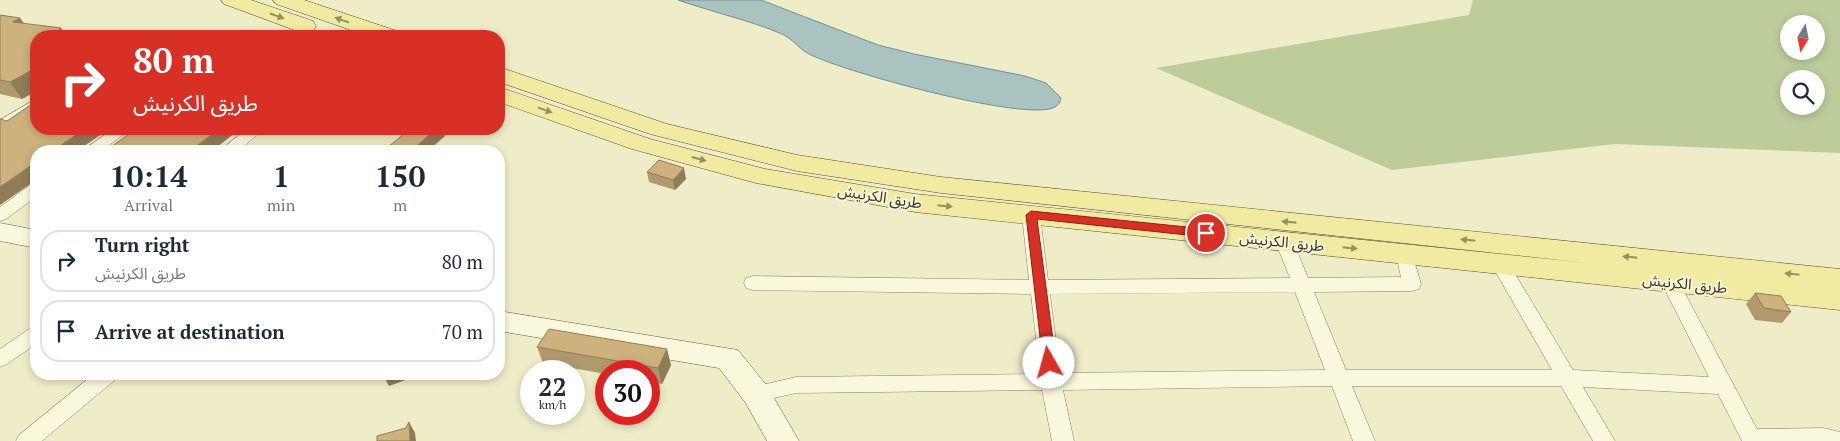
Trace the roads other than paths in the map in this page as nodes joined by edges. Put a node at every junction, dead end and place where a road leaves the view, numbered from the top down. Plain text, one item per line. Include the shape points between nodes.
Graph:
1 (231, 0) edge
2 (283, 0) edge
3 (317, 30) edge
4 (370, 30) edge
5 (505, 76) edge
6 (505, 96) edge
7 (30, 107) edge
8 (4, 121) edge
9 (113, 135) edge
10 (248, 135) edge
11 (99, 145) edge
12 (236, 145) edge
13 (30, 193) edge
14 (0, 215) edge
15 (1031, 215) junction
16 (0, 232) edge
17 (30, 238) edge
18 (1284, 241) junction
19 (1405, 254) junction
20 (1500, 264) junction
21 (1840, 279) edge
22 (1670, 282) junction
23 (753, 283) dead end
24 (1302, 286) junction
25 (1040, 287) junction
26 (1840, 299) edge
27 (505, 322) edge
28 (30, 338) edge
29 (0, 358) edge
30 (1339, 378) junction
31 (1566, 378) junction
32 (101, 380) edge
33 (1052, 382) junction
34 (1724, 386) junction
35 (756, 394) junction
36 (27, 441) edge
37 (783, 441) edge
38 (1063, 441) edge
39 (1364, 441) edge
40 (1604, 441) edge
41 (1840, 441) edge

1 -> 3 main road
4 -> 2 main road
21 -> 5 main road, طريق الكرنيش via 941,185 797,163 660,130
6 -> 15 main road, طريق الكرنيش via 641,144 765,177 915,203
7 - 8 street
9 - 11 street
10 - 12 street
13 - 14 street
15 - 18 main road, طريق الكرنيش
15 - 25 street
16 - 17 street
18 -> 19 main road, طريق الكرنيش
18 - 24 street
19 - 20 main road, طريق الكرنيش
19 - 24 street via 1412,284
20 - 22 main road, طريق الكرنيش
20 - 31 street
22 - 26 main road, طريق الكرنيش
22 - 34 street
23 - 25 street
24 - 25 street
24 - 30 street
25 - 33 street
27 - 35 street via 728,358
28 - 29 street
30 - 31 street
30 - 33 street
30 - 39 street
31 - 34 street
31 - 40 street
32 - 36 street
33 - 35 street via 796,385
33 - 38 street
34 - 41 street via 1751,438 1823,437
35 - 37 street

